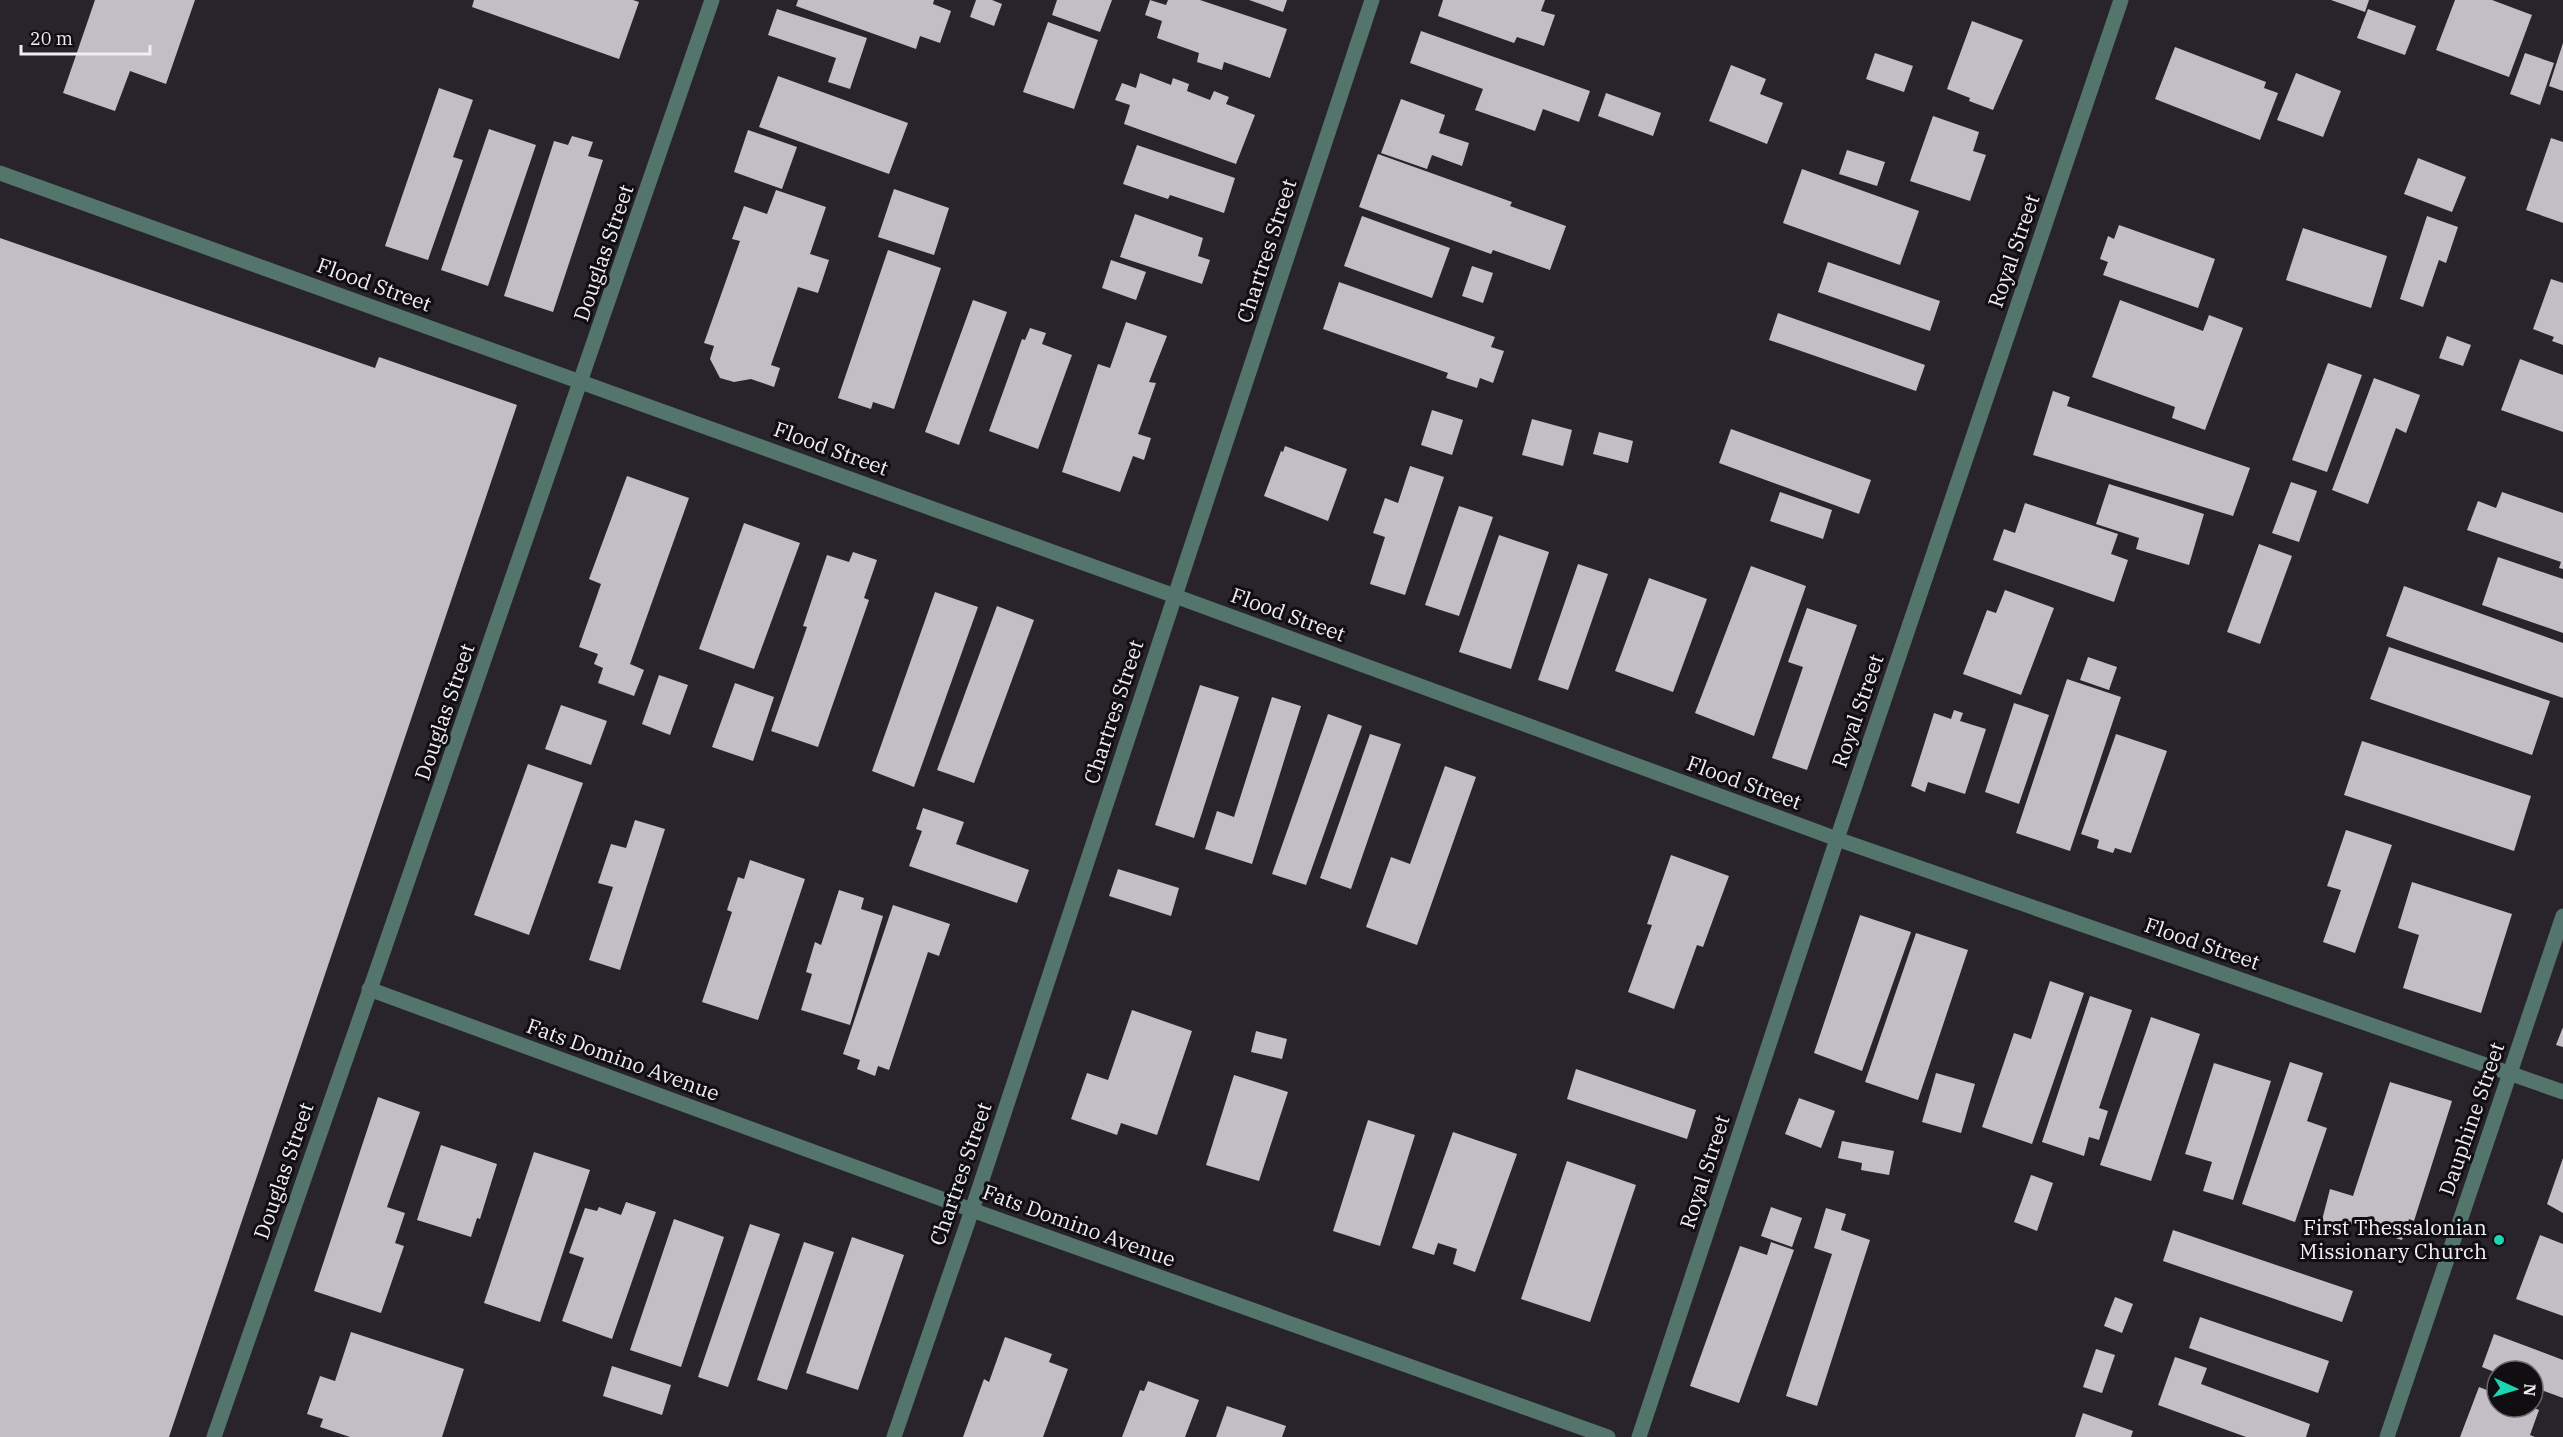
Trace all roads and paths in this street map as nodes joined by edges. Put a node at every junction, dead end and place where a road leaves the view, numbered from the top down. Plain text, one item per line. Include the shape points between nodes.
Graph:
1 (712, 0) edge
2 (1372, 0) edge
3 (2121, 0) edge
4 (0, 173) edge
5 (583, 382) junction
6 (1175, 596) junction
7 (1837, 839) junction
8 (2563, 916) edge
9 (369, 989) junction
10 (2510, 1073) junction
11 (2563, 1092) edge
12 (972, 1210) junction
13 (214, 1437) edge
14 (894, 1437) edge
15 (1608, 1437) edge
16 (1639, 1437) edge
17 (2387, 1437) edge

1 - 5 street, Douglas Street
2 - 6 street, Chartres Street
3 - 7 street, Royal Street
4 - 5 street, Flood Street
5 - 6 street, Flood Street
5 - 9 street, Douglas Street
6 - 7 street, Flood Street
6 - 12 street, Chartres Street
7 - 10 street, Flood Street
7 - 16 street, Royal Street
8 - 10 street, Dauphine Street
9 - 12 street, Fats Domino Avenue
9 - 13 street, Douglas Street
10 - 11 street, Flood Street
10 - 17 street, Dauphine Street
12 - 14 street, Chartres Street
12 - 15 street, Fats Domino Avenue

